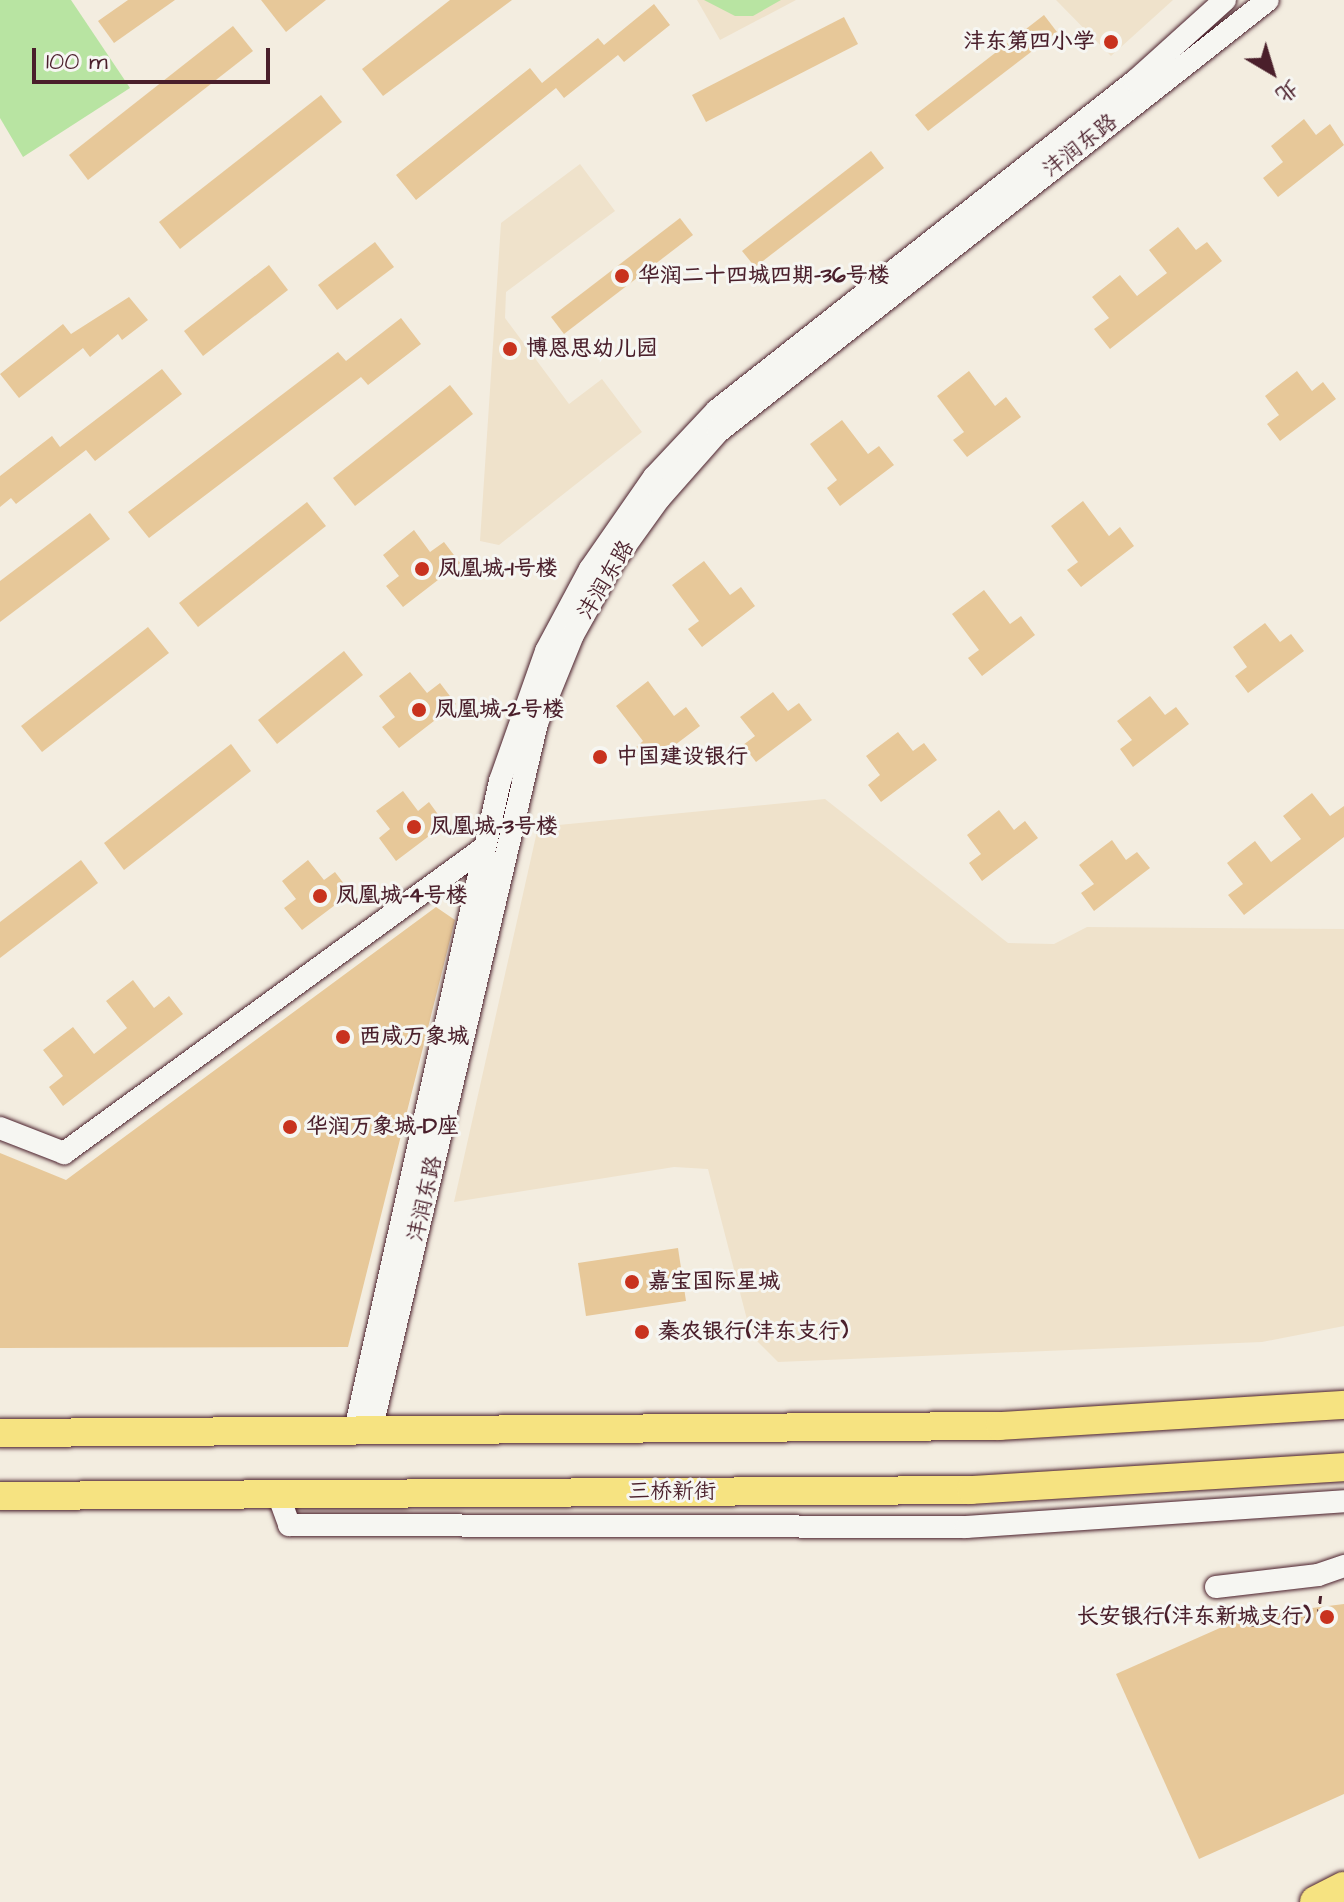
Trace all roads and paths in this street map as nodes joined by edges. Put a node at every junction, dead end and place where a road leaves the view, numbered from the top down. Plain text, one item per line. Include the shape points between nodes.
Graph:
1 (1225, 0) edge
2 (1268, 0) edge
3 (485, 847) junction
4 (0, 1128) edge
5 (1344, 1405) edge
6 (363, 1430) junction
7 (0, 1433) edge
8 (1344, 1467) edge
9 (278, 1494) junction
10 (0, 1496) edge
11 (1344, 1501) edge
12 (1344, 1566) edge
13 (1318, 1575) junction
14 (1216, 1587) dead end
15 (1247, 1616) dead end
16 (1344, 1888) edge
17 (1316, 1902) edge

1 - 3 street, 沣润东路 via 1135,81 717,410 654,477 620,520 546,651 504,768
2 - 6 street, 沣润东路 via 718,432 615,560 573,635 533,737
3 - 4 street via 64,1153
3 - 6 street, 沣润东路
5 - 6 main road via 1000,1426
6 - 7 main road
8 - 9 main road, 三桥新街 via 971,1490
9 - 10 main road, 三桥新街
9 - 11 street via 289,1525 966,1527
12 - 13 street
13 - 14 street
13 - 15 path via 1323,1607 1318,1617 1249,1625
16 - 17 highway

